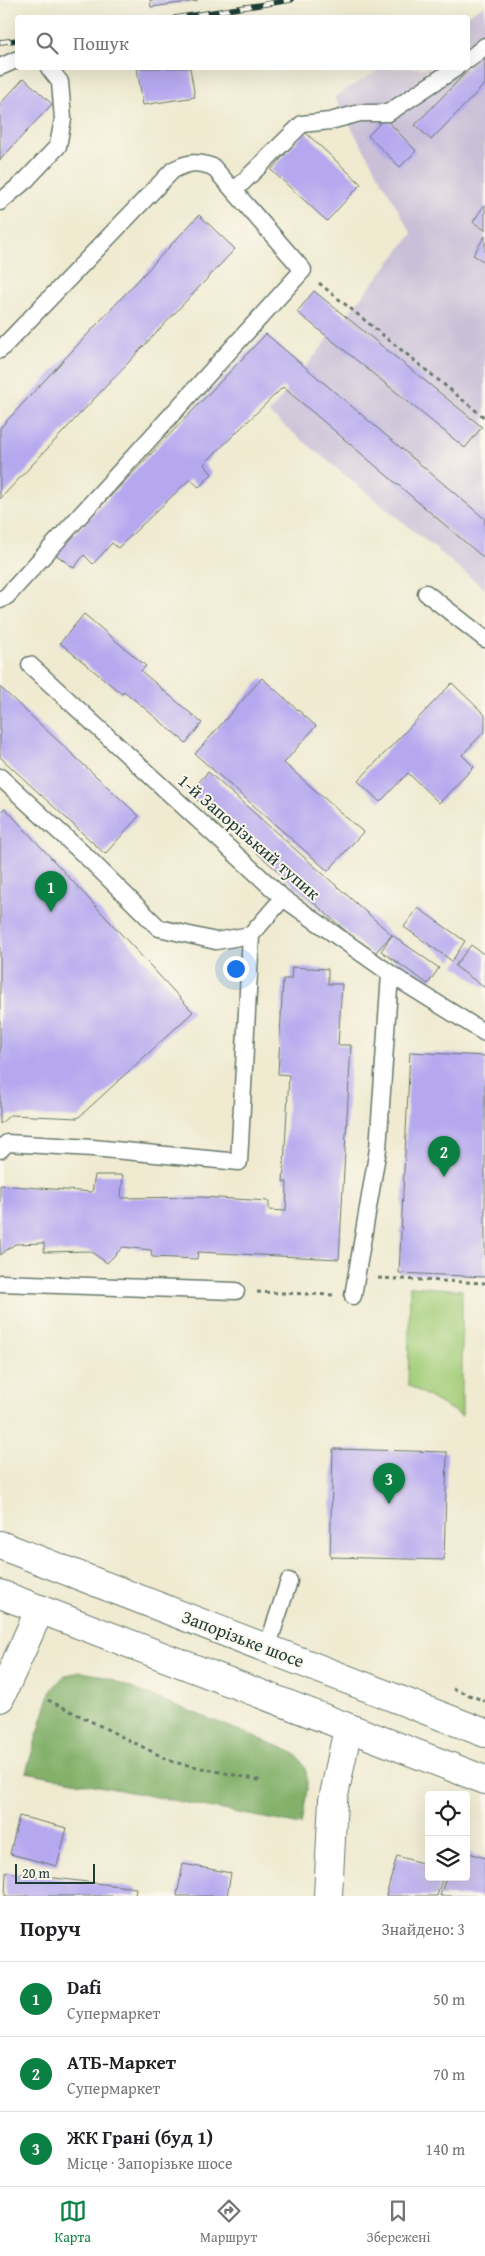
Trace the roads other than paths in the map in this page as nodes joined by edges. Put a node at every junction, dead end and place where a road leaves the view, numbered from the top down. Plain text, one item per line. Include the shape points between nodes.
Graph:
1 (485, 46) edge
2 (470, 58) edge
3 (15, 60) edge
4 (0, 67) edge
5 (50, 70) edge
6 (453, 70) edge
7 (234, 191) junction
8 (0, 202) edge
9 (0, 350) edge
10 (426, 593) dead end
11 (0, 600) edge
12 (485, 639) edge
13 (30, 665) dead end
14 (0, 777) edge
15 (283, 898) junction
16 (251, 935) junction
17 (390, 974) junction
18 (485, 1033) edge
19 (0, 1150) edge
20 (0, 1283) edge
21 (236, 1291) road end
22 (353, 1296) road end
23 (0, 1545) edge
24 (289, 1581) dead end
25 (0, 1594) edge
26 (40, 1609) junction
27 (267, 1648) junction
28 (0, 1698) edge
29 (348, 1728) junction
30 (485, 1733) edge
31 (485, 1780) edge
32 (328, 1896) edge

1 - 2 lane
3 - 4 lane
5 - 8 lane via 60,82 63,119 58,146
6 - 7 lane via 388,113 360,113 302,124
7 - 9 lane via 213,167 198,162 173,170
7 - 11 lane via 304,270
10 - 12 lane
13 - 15 lane, 1-й Запорізький тупик
14 - 16 lane via 159,928 216,940
15 - 16 lane
15 - 17 lane, 1-й Запорізький тупик
16 - 19 lane via 239,1162 7,1143
17 - 18 lane, 1-й Запорізький тупик
17 - 22 lane via 378,1150
20 - 21 lane
23 - 27 main road, Запорізьке шосе
24 - 27 lane
25 - 26 main road
26 - 28 main road
26 - 29 main road
27 - 30 main road, Запорізьке шосе
29 - 31 main road
29 - 32 main road via 333,1800

